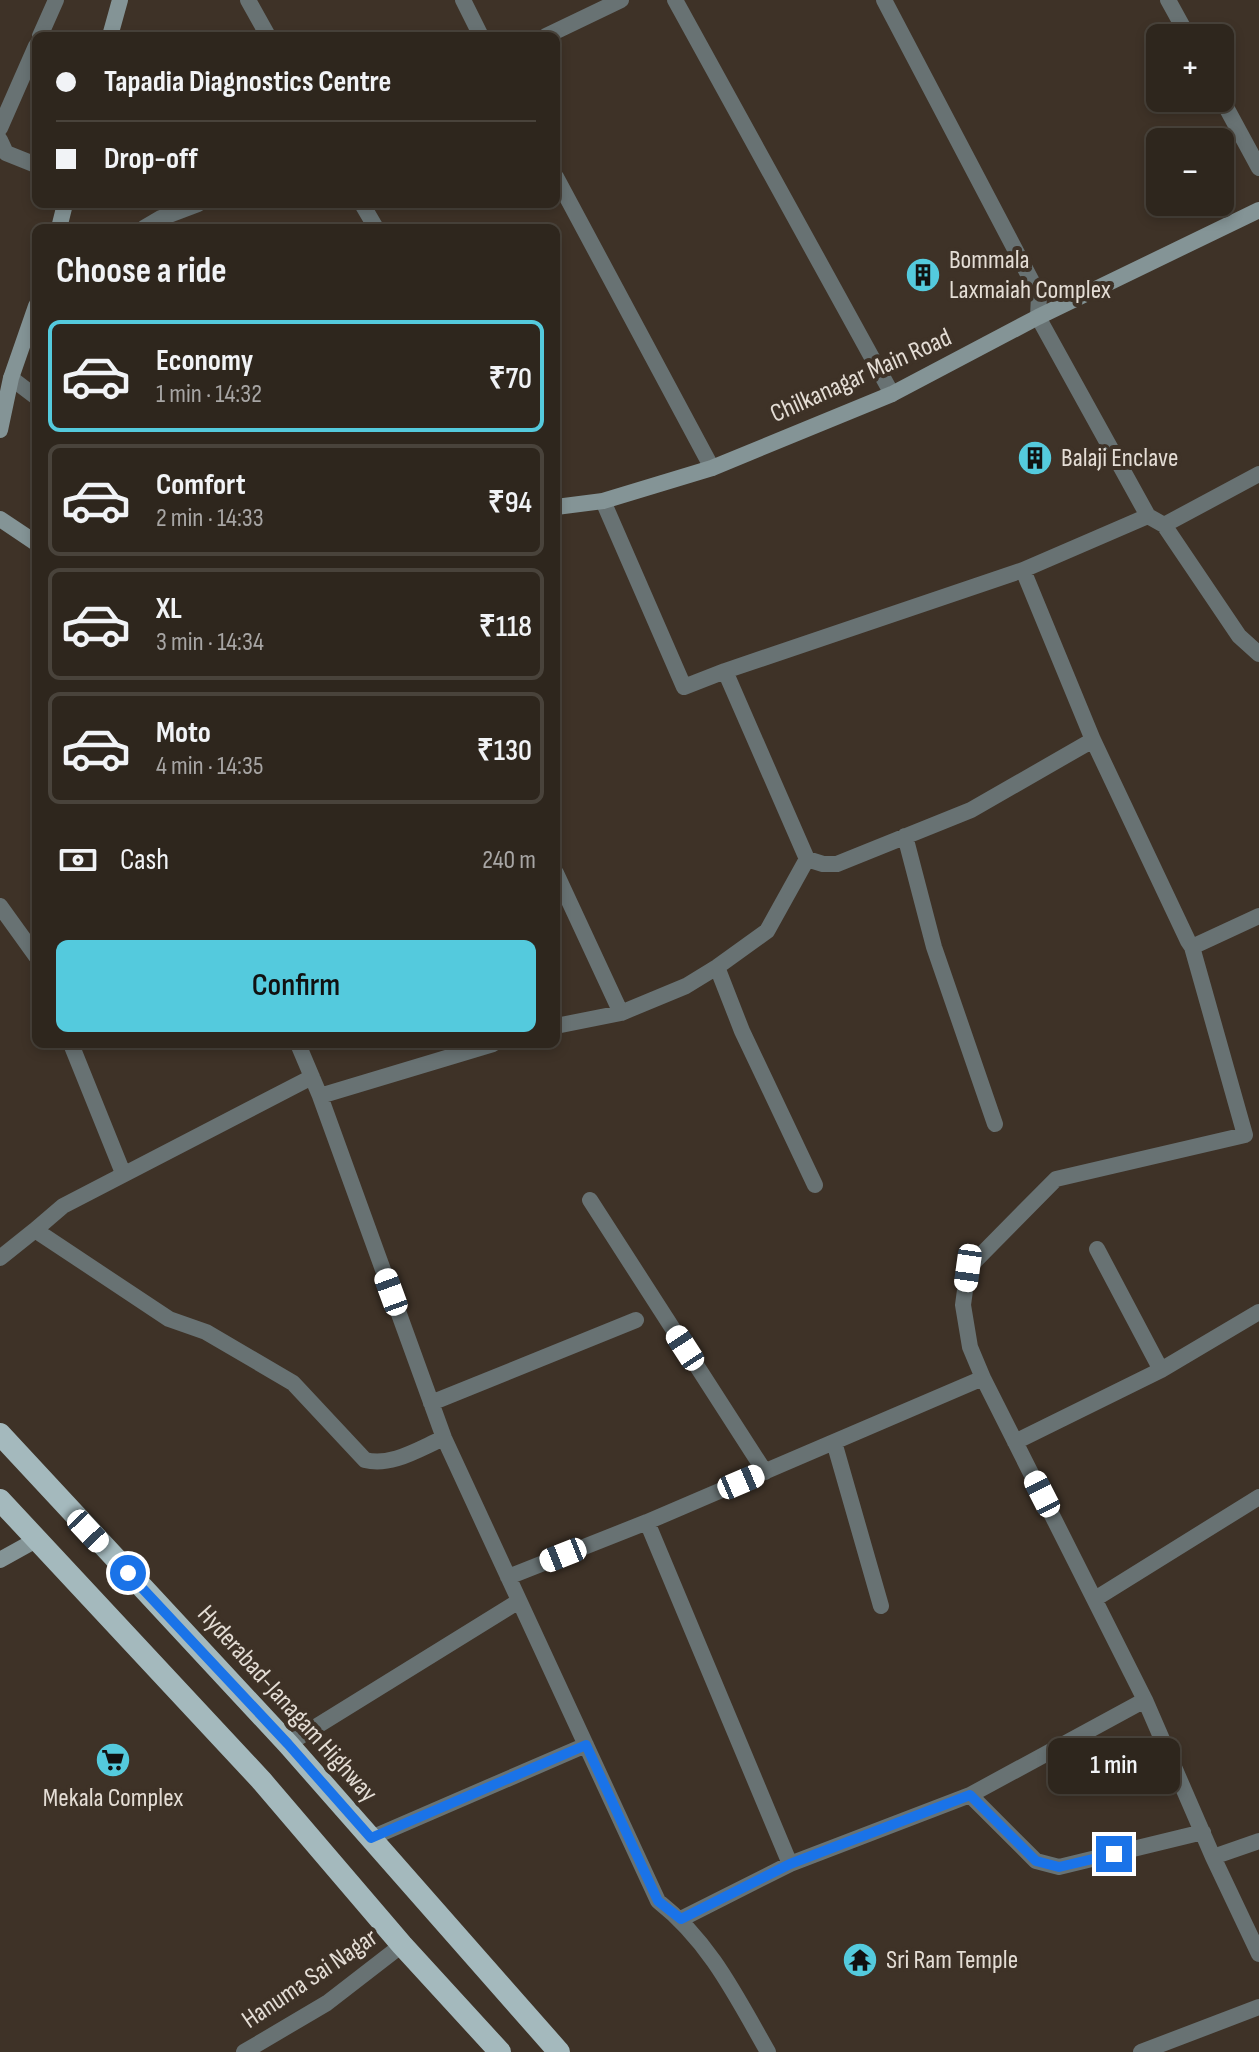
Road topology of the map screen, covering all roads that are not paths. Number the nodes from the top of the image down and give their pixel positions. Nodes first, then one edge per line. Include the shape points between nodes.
1 (56, 0) edge
2 (120, 0) edge
3 (248, 0) edge
4 (463, 0) edge
5 (621, 0) edge
6 (675, 0) edge
7 (884, 0) edge
8 (1168, 0) edge
9 (1181, 24) edge
10 (42, 32) edge
11 (111, 32) edge
12 (266, 32) edge
13 (479, 32) edge
14 (554, 32) edge
15 (32, 55) edge
16 (1229, 112) edge
17 (0, 128) edge
18 (0, 140) edge
19 (32, 163) edge
20 (1259, 168) edge
21 (560, 184) edge
22 (191, 208) edge
23 (1259, 210) edge
24 (164, 223) edge
25 (1038, 317) junction
26 (32, 318) edge
27 (11, 378) junction
28 (32, 394) edge
29 (892, 394) junction
30 (0, 430) edge
31 (712, 468) junction
32 (1259, 474) edge
33 (603, 501) junction
34 (560, 506) edge
35 (1148, 516) junction
36 (0, 519) edge
37 (1164, 525) junction
38 (32, 540) edge
39 (1023, 570) junction
40 (1259, 654) edge
41 (725, 671) junction
42 (1093, 740) junction
43 (905, 836) junction
44 (807, 859) junction
45 (560, 882) edge
46 (0, 906) edge
47 (1259, 916) edge
48 (1192, 947) junction
49 (32, 950) edge
50 (717, 967) junction
51 (621, 1013) junction
52 (560, 1025) edge
53 (73, 1048) edge
54 (300, 1048) edge
55 (480, 1048) edge
56 (312, 1077) junction
57 (320, 1096) junction
58 (995, 1124) dead end
59 (123, 1173) junction
60 (815, 1185) dead end
61 (590, 1200) dead end
62 (35, 1230) junction
63 (1097, 1249) dead end
64 (0, 1258) edge
65 (1259, 1312) edge
66 (636, 1320) dead end
67 (1161, 1370) junction
68 (983, 1378) junction
69 (431, 1403) junction
70 (0, 1434) edge
71 (444, 1438) junction
72 (834, 1442) junction
73 (1015, 1442) junction
74 (765, 1472) junction
75 (1259, 1497) edge
76 (0, 1500) edge
77 (647, 1522) junction
78 (36, 1540) junction
79 (0, 1560) edge
80 (508, 1577) junction
81 (1095, 1599) junction
82 (519, 1601) junction
83 (881, 1606) dead end
84 (1145, 1700) junction
85 (288, 1744) junction
86 (586, 1745) junction
87 (970, 1795) junction
88 (1203, 1832) junction
89 (371, 1838) junction
90 (1259, 1841) edge
91 (1213, 1857) junction
92 (790, 1864) junction
93 (681, 1919) junction
94 (402, 1945) junction
95 (1259, 1954) edge
96 (1259, 2007) edge
97 (244, 2052) edge
98 (500, 2052) edge
99 (559, 2052) edge
100 (768, 2052) edge
101 (1141, 2052) edge

1 - 10 street
2 - 11 main road
3 - 12 street
4 - 13 street
5 - 14 street
6 - 29 street
7 - 25 street via 1039,295
8 - 9 street
15 - 17 street
16 - 20 street
18 - 19 street via 6,153
21 - 31 street
22 - 24 street
23 - 25 main road, Chilkanagar Main Road
25 - 29 main road, Chilkanagar Main Road
25 - 35 street
26 - 27 main road
27 - 28 street
27 - 30 main road
29 - 31 main road, Chilkanagar Main Road
31 - 33 main road, Chilkanagar Main Road
32 - 37 street
33 - 34 main road, Chilkanagar Main Road
33 - 41 street via 684,687
35 - 37 street
35 - 39 street
36 - 38 main road
37 - 40 street via 1239,636
39 - 41 street
39 - 42 street
41 - 44 street
42 - 43 street via 971,810
42 - 48 street
43 - 44 street via 837,864
43 - 58 street via 934,947
44 - 50 street via 767,931
45 - 51 street
46 - 49 street
47 - 48 street
48 - 68 street via 1245,1135 1056,1179 968,1268 963,1305 970,1347
50 - 51 street
50 - 60 street
51 - 52 street
53 - 59 street
54 - 56 street
55 - 57 street
56 - 57 street
56 - 59 street
57 - 69 street
59 - 62 street via 63,1206
61 - 74 street
62 - 64 street
62 - 71 street via 169,1319 206,1332 293,1383 365,1460 393,1460
63 - 67 street
65 - 67 street
66 - 69 street
67 - 73 street
68 - 72 street
68 - 73 street
69 - 71 street
70 - 85 highway, Hyderabad-Janagam Highway
71 - 80 street
72 - 74 street
72 - 83 street
73 - 81 street
74 - 77 street
75 - 81 street
76 - 78 highway
77 - 80 street
77 - 92 street
78 - 79 main road
78 - 94 highway via 261,1780
80 - 82 street
81 - 84 street
82 - 85 street
82 - 86 street
84 - 87 street
84 - 88 street
85 - 89 highway, Hyderabad-Janagam Highway
86 - 89 street
86 - 93 street via 658,1901
87 - 88 street via 1036,1861 1059,1867
87 - 92 street
88 - 91 street
89 - 99 highway, Hyderabad-Janagam Highway
90 - 91 street
91 - 95 street
92 - 93 street
93 - 100 street via 711,1954
94 - 97 street, Hanuma Sai Nagar via 327,2003
94 - 98 highway
96 - 101 street

